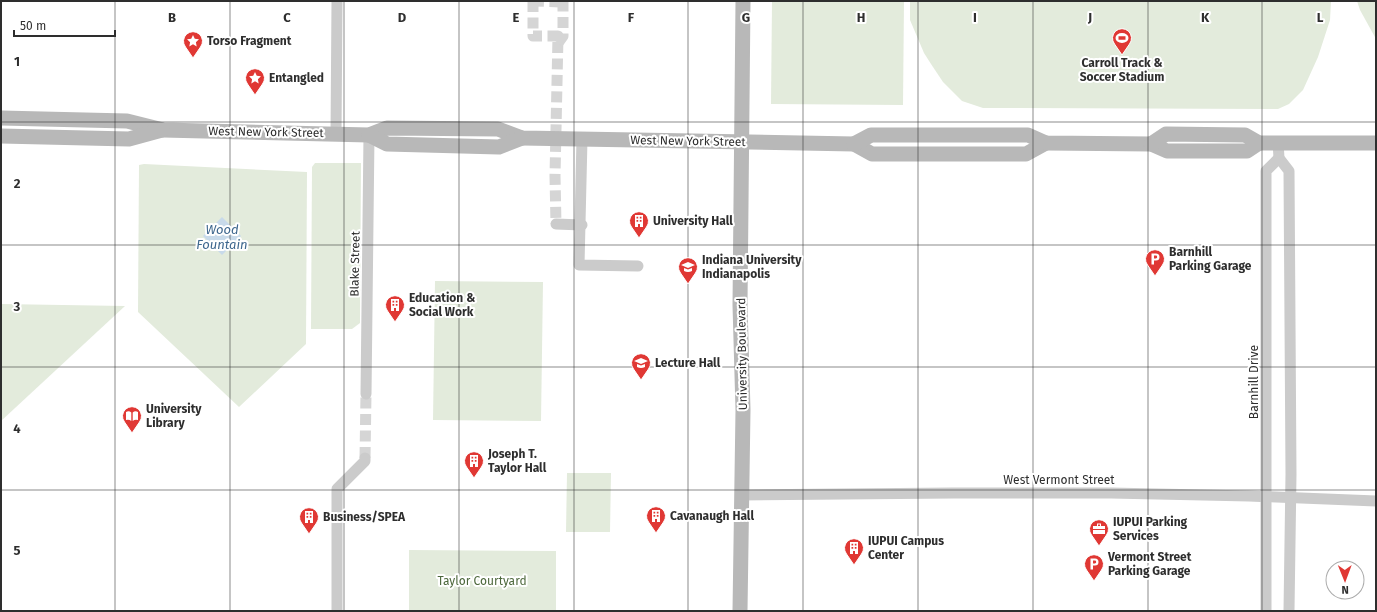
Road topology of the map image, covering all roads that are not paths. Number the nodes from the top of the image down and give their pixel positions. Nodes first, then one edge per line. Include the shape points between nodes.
1 (337, 1) edge
2 (743, 1) edge
3 (1, 118) edge
4 (163, 130) junction
5 (336, 134) junction
6 (369, 135) junction
7 (1, 136) edge
8 (582, 139) junction
9 (742, 142) junction
10 (1278, 142) junction
11 (1376, 143) edge
12 (1279, 158) junction
13 (556, 224) dead end
14 (582, 225) dead end
15 (638, 266) dead end
16 (366, 394) tunnel mouth
17 (365, 458) tunnel mouth
18 (742, 495) junction
19 (1267, 497) junction
20 (1291, 498) junction
21 (1376, 501) edge
22 (337, 611) edge
23 (740, 611) edge
24 (1266, 611) edge
25 (1289, 611) edge

1 - 5 street
2 - 9 main road, University Boulevard
3 - 4 main road, West New York Street via 127,121
4 - 5 main road, West New York Street
4 - 7 main road, West New York Street via 129,139
5 - 6 main road, West New York Street
6 - 8 main road, West New York Street via 387,128 498,130 522,138
6 - 16 street, Blake Street
8 - 9 main road, West New York Street
8 - 15 street via 579,265
9 - 10 main road, West New York Street via 854,144 871,135 1028,135 1046,143 1151,144 1166,134 1245,135 1259,142
9 - 18 main road, University Boulevard
10 - 11 main road, West New York Street
10 - 12 street
12 - 19 street, Barnhill Drive via 1266,171
12 - 20 street via 1289,171
13 - 14 street, bridge
17 - 22 street via 365,462 337,489
18 - 19 street, West Vermont Street via 1110,493
18 - 23 main road, University Boulevard
19 - 20 street, West Vermont Street
19 - 24 street, Barnhill Drive
20 - 21 street, West Vermont Street
20 - 25 street

